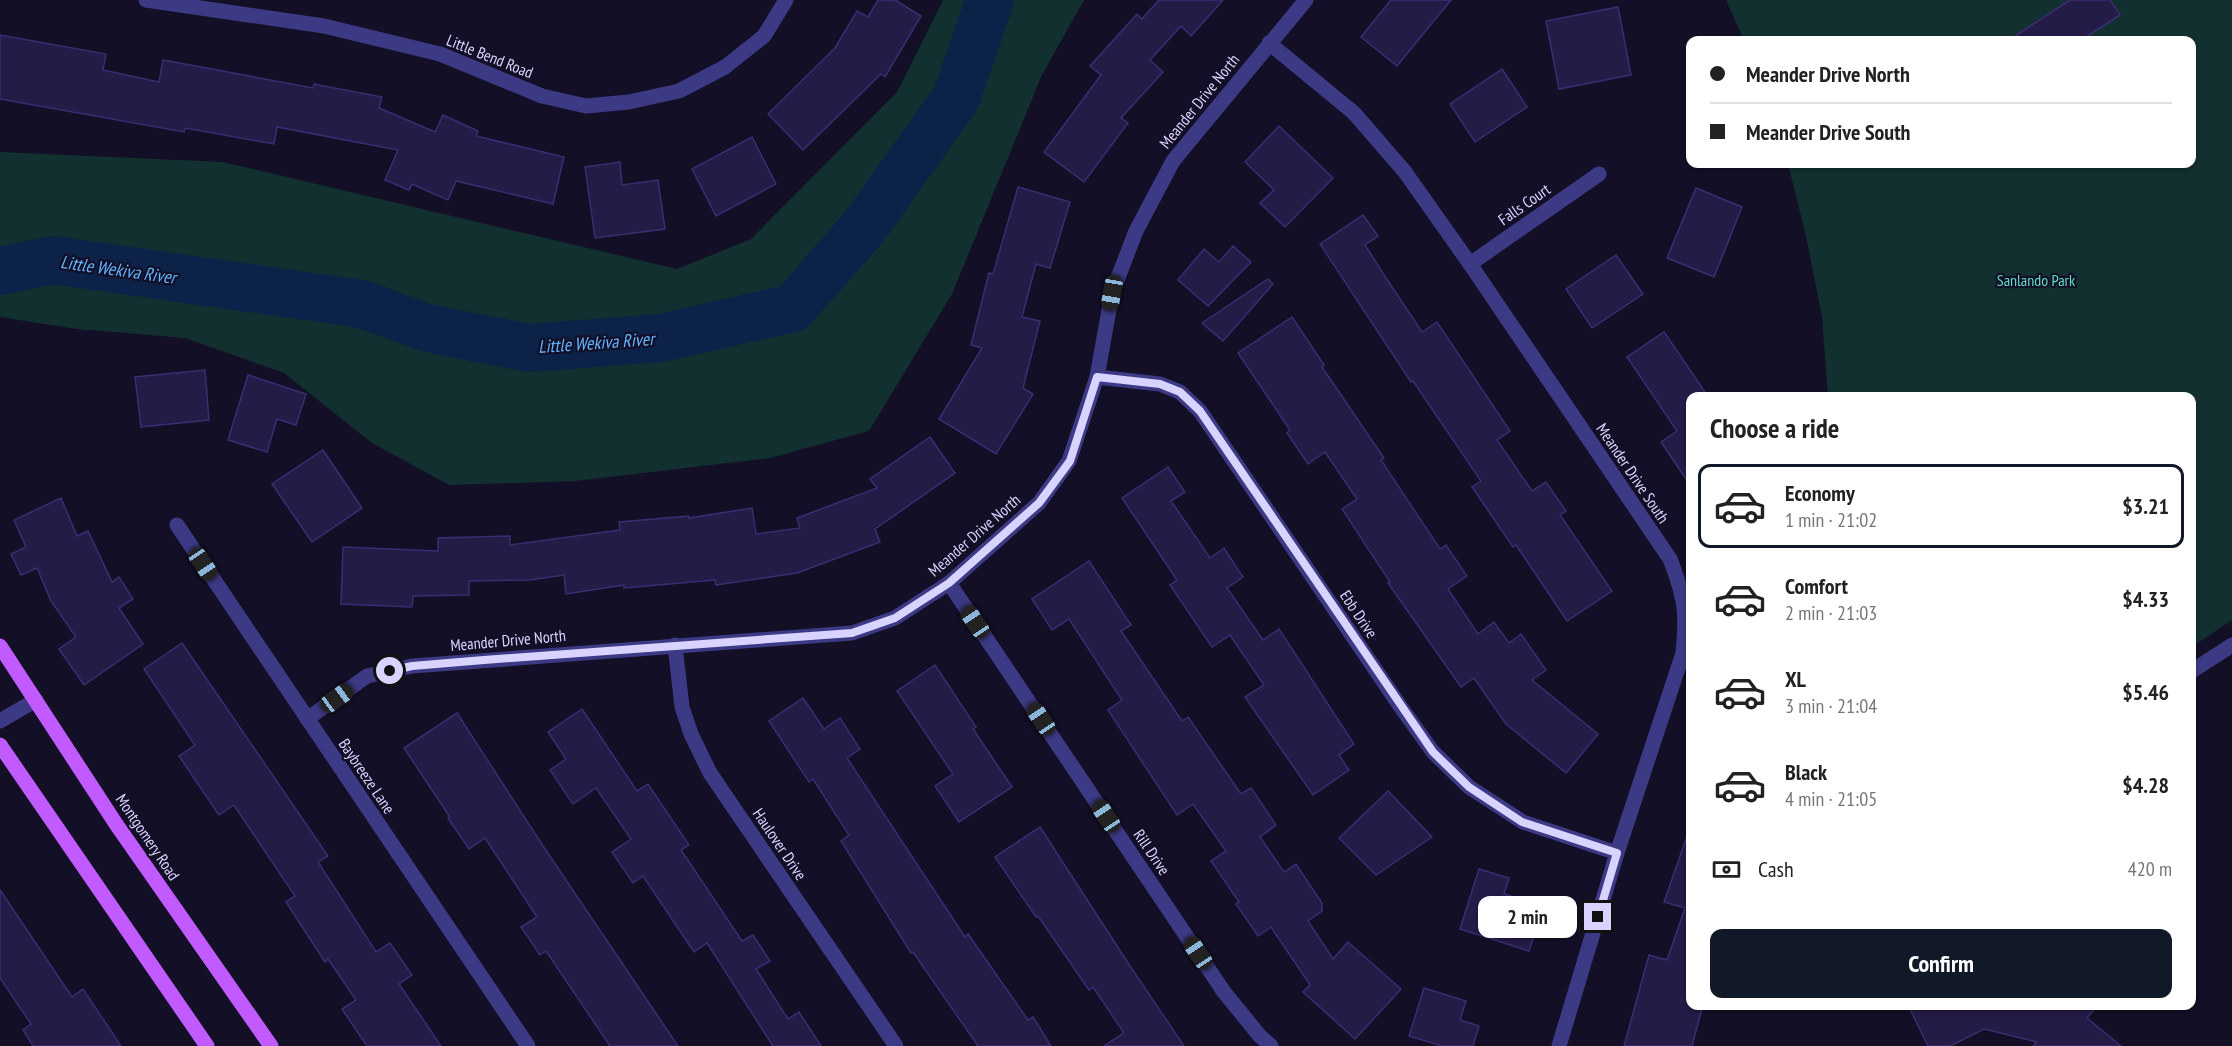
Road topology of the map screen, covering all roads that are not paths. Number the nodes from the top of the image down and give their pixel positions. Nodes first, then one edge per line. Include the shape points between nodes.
1 (146, 0) edge
2 (786, 0) edge
3 (1306, 0) edge
4 (1269, 43) junction
5 (1599, 174) dead end
6 (1470, 264) junction
7 (1097, 377) junction
8 (177, 525) dead end
9 (949, 583) junction
10 (675, 645) junction
11 (2232, 645) edge
12 (0, 646) edge
13 (2196, 668) edge
14 (36, 700) junction
15 (307, 719) junction
16 (0, 721) edge
17 (0, 745) edge
18 (1617, 853) junction
19 (207, 1046) edge
20 (271, 1046) edge
21 (528, 1046) edge
22 (896, 1046) edge
23 (1271, 1046) edge
24 (1559, 1046) edge

1 - 2 street, Little Bend Road via 324,26 440,54 542,96 586,106 680,91 724,67 764,36
3 - 4 street, Meander Drive North
4 - 6 street, Meander Drive South via 1354,113 1405,172
4 - 7 street, Meander Drive North via 1173,161 1136,231 1112,293
5 - 6 street, Falls Court
6 - 18 street, Meander Drive South via 1670,559 1683,592 1683,653
7 - 9 street, Meander Drive North via 1070,461 1039,503
7 - 18 street, Ebb Drive via 1160,384 1180,392 1200,411 1400,706 1433,752 1469,787 1522,822
8 - 15 street, Baybreeze Lane
9 - 10 street, Meander Drive North via 895,618 852,633
9 - 23 street, Rill Drive via 1224,992
10 - 15 street, Meander Drive North via 412,666 367,676
10 - 22 street, Haulover Drive via 682,707 710,773
11 - 13 street
12 - 14 main road, Montgomery Road
14 - 16 street
14 - 20 main road, Montgomery Road via 116,824
15 - 21 street, Baybreeze Lane
17 - 19 main road
18 - 24 street, Meander Drive South

